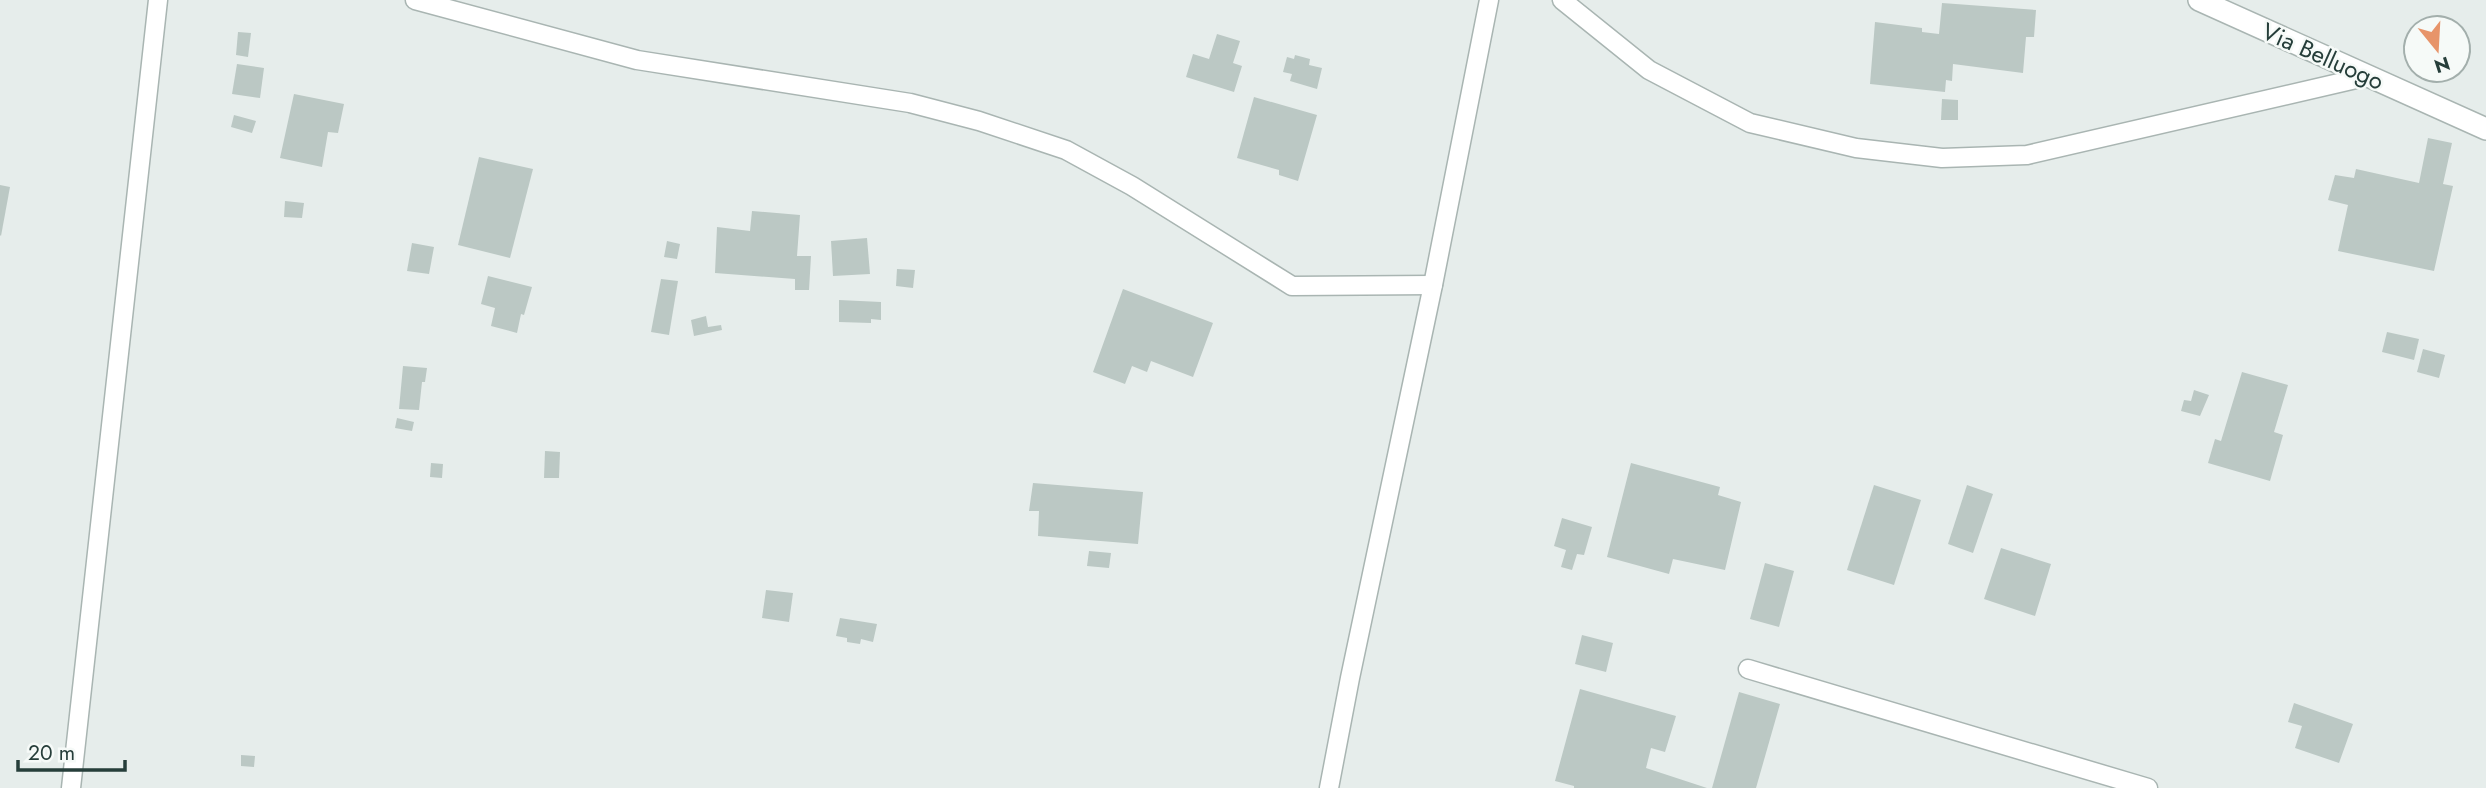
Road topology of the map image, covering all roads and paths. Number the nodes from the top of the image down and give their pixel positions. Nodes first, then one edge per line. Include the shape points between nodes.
1 (158, 0) edge
2 (415, 0) edge
3 (1489, 0) edge
4 (1562, 0) edge
5 (2199, 0) edge
6 (2369, 76) junction
7 (2486, 129) edge
8 (1433, 285) junction
9 (1748, 669) dead end
10 (71, 788) edge
11 (1329, 788) edge
12 (2148, 788) edge

1 - 10 lane
2 - 8 lane via 637,60 910,103 979,121 1066,150 1292,286
3 - 8 lane
4 - 6 lane via 1649,70 1750,123 1856,148 1942,158 2027,155
5 - 6 street, Via Belluogo
6 - 7 street, Via Belluogo
8 - 11 lane
9 - 12 lane

